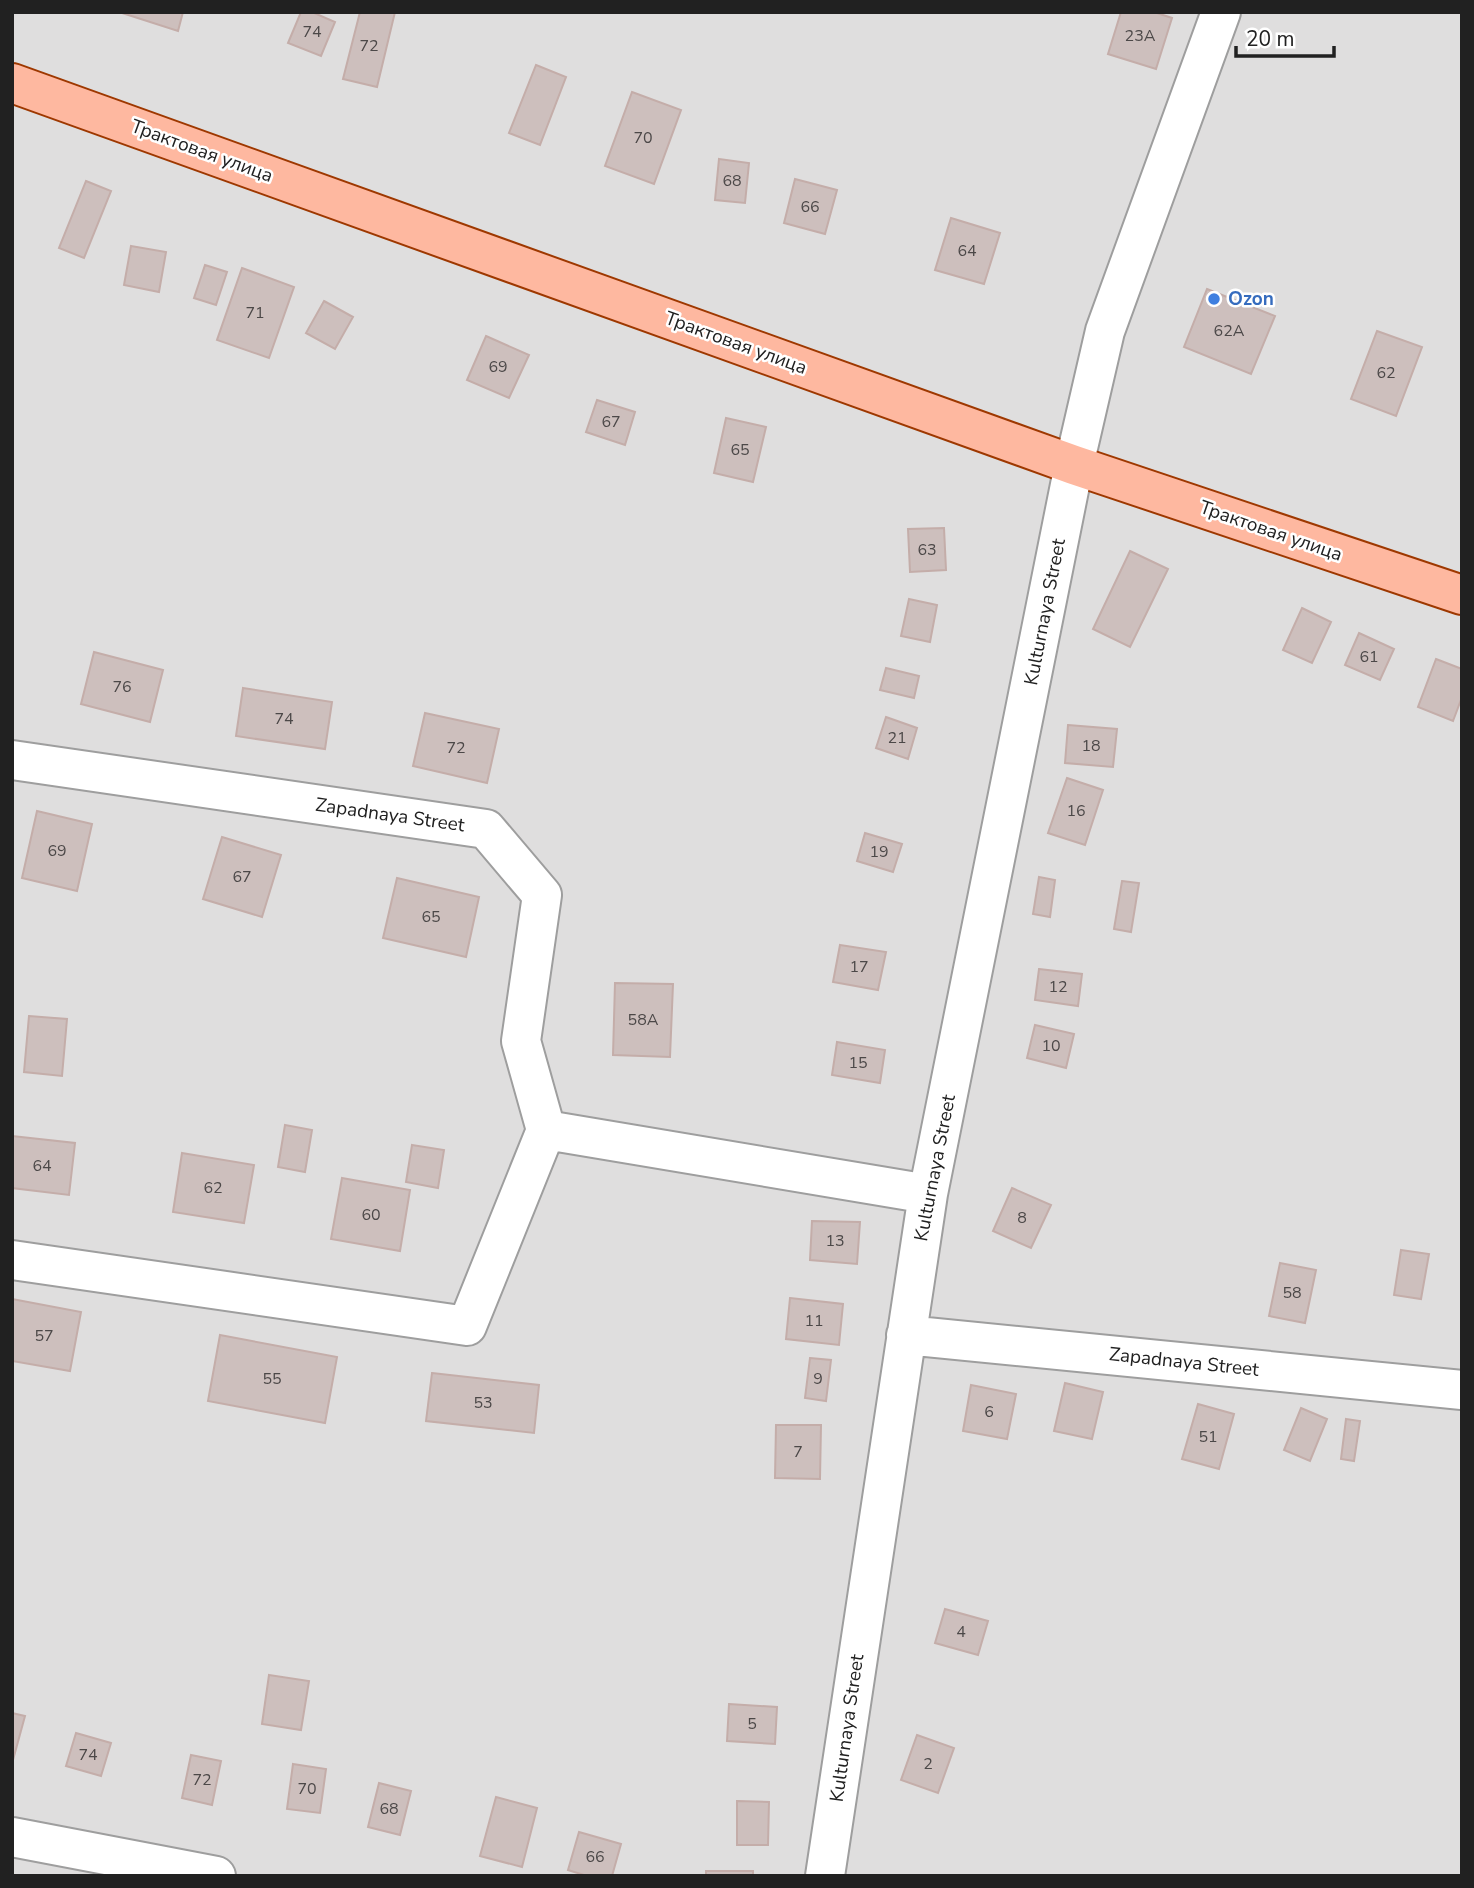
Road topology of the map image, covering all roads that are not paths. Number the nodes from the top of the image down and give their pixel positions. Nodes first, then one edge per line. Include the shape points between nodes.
1 (1221, 12) edge
2 (12, 83) edge
3 (1074, 465) junction
4 (1462, 595) edge
5 (12, 760) edge
6 (546, 1130) junction
7 (928, 1194) junction
8 (12, 1260) edge
9 (906, 1335) junction
10 (1462, 1390) edge
11 (12, 1837) edge
12 (216, 1876) edge
13 (825, 1876) edge

1 - 3 street, Kulturnaya Street via 1105,331
2 - 3 main road, Трактовая улица
3 - 4 main road, Трактовая улица
3 - 7 street, Kulturnaya Street
5 - 6 street, Zapadnaya Street via 485,829 542,895 521,1041
6 - 7 street
6 - 8 street via 467,1326
7 - 9 street, Kulturnaya Street
9 - 10 street, Zapadnaya Street
9 - 13 street, Kulturnaya Street
11 - 12 street

